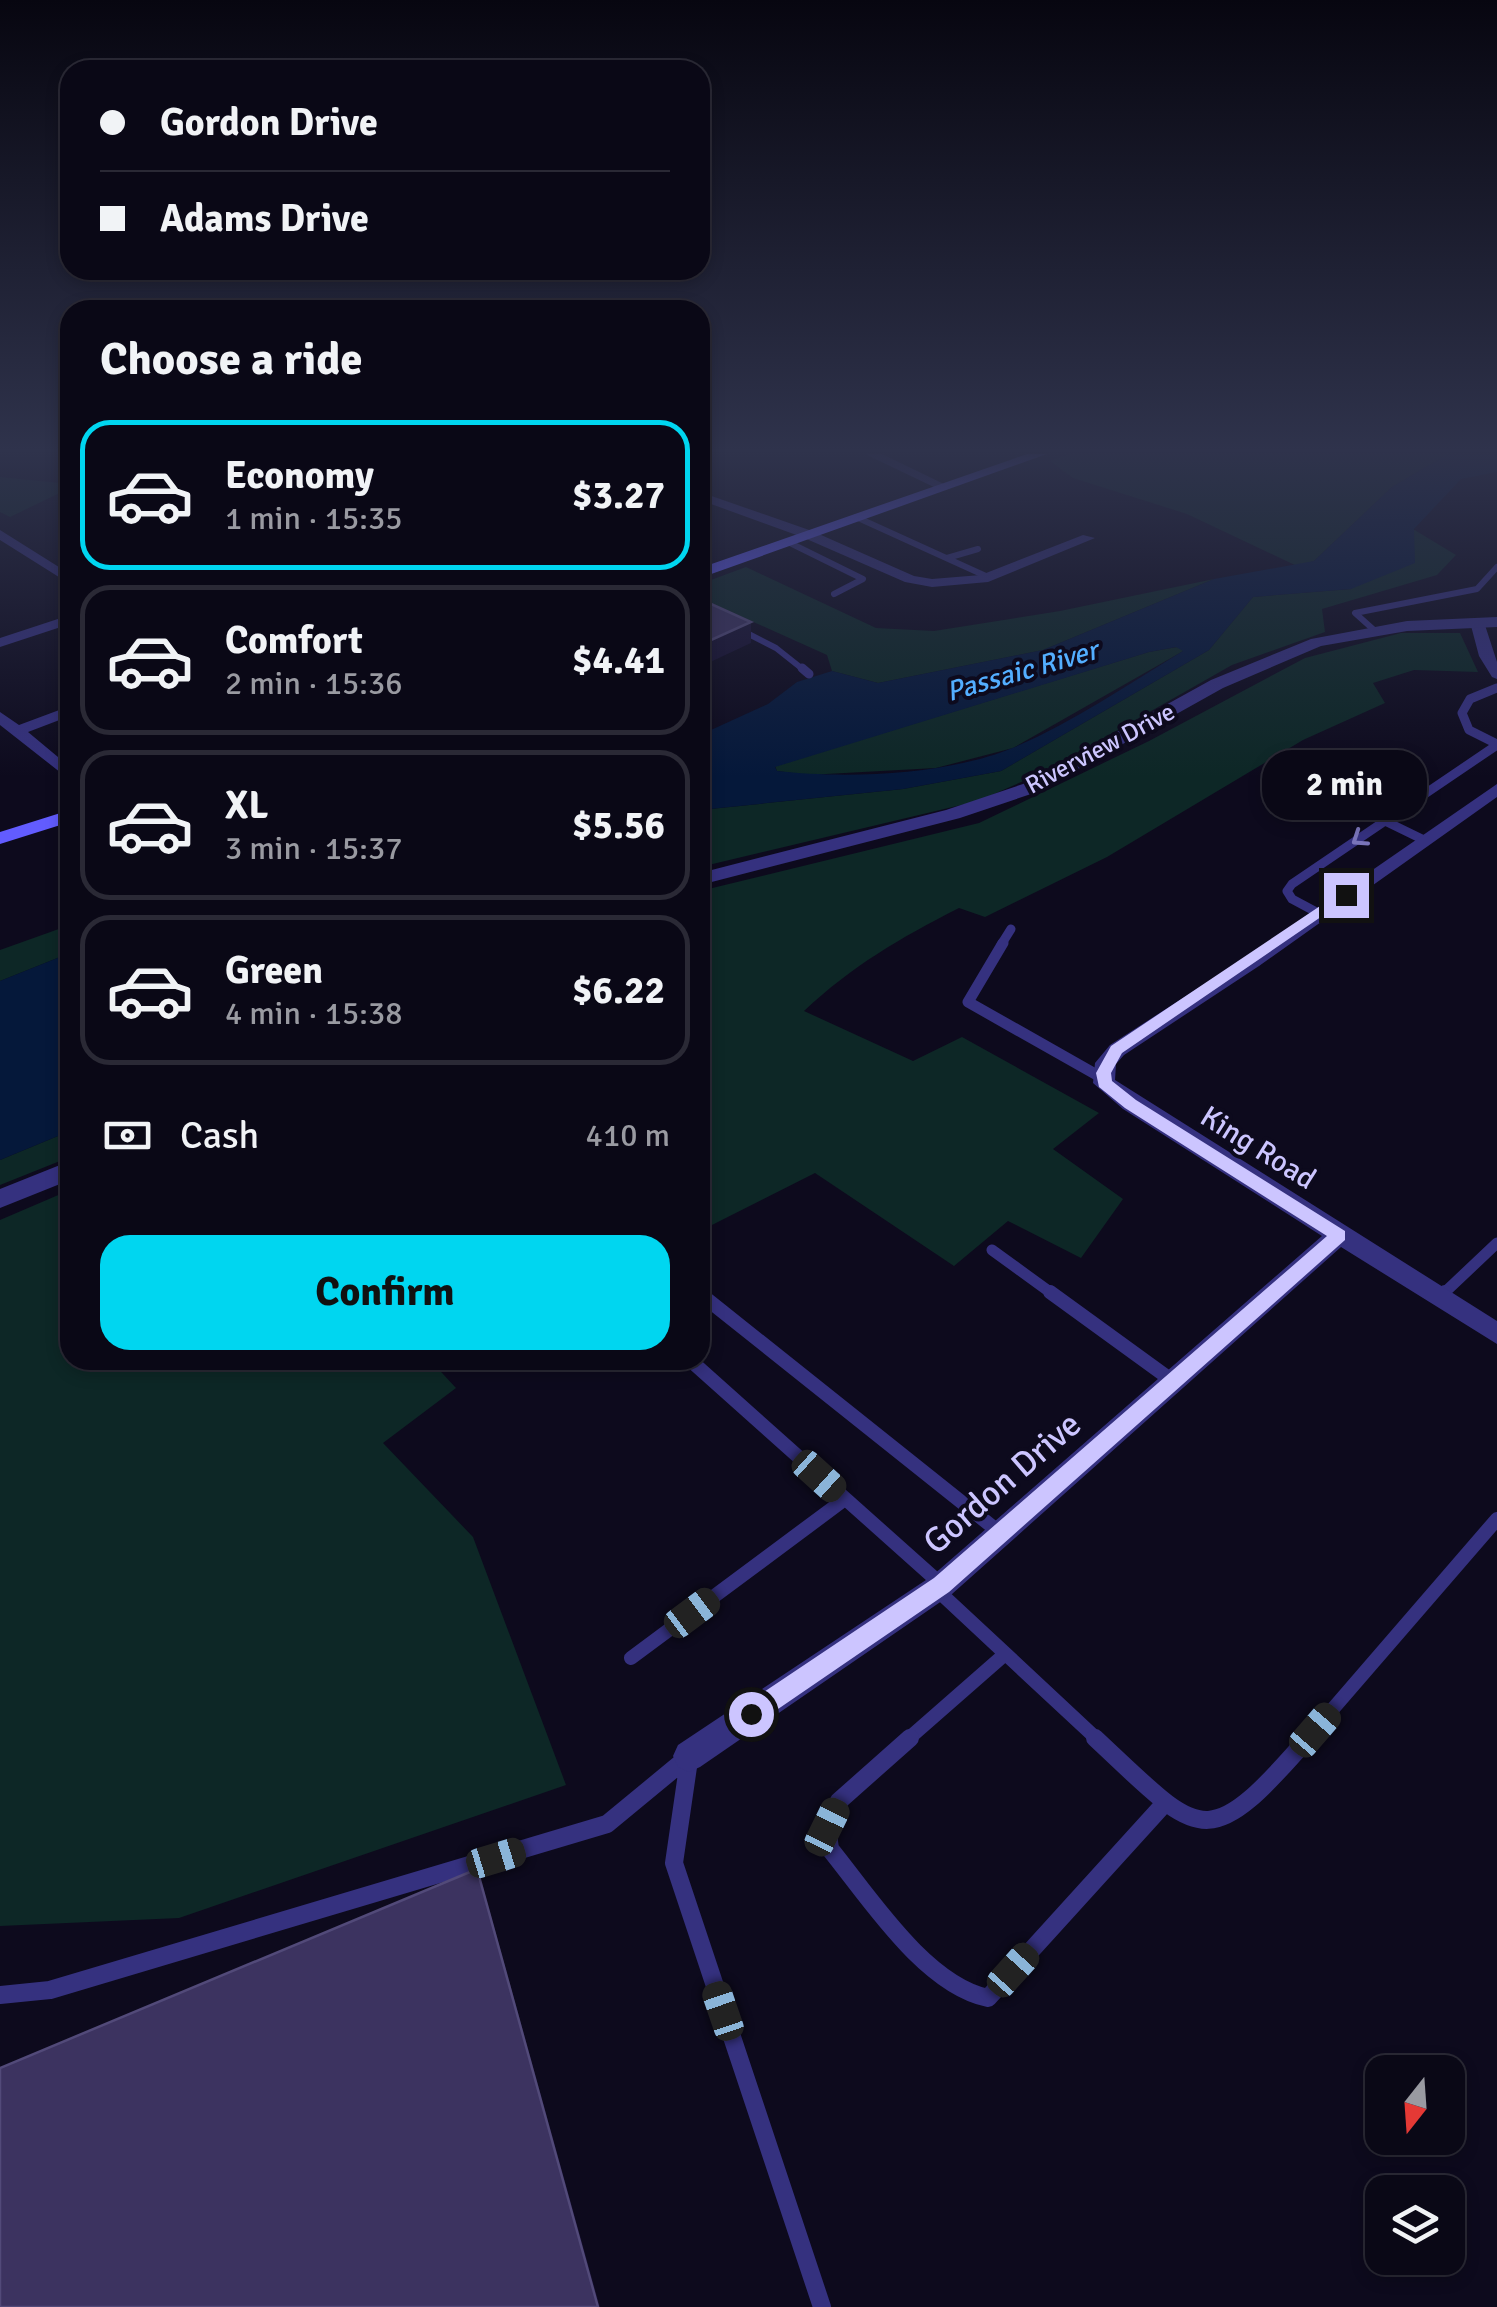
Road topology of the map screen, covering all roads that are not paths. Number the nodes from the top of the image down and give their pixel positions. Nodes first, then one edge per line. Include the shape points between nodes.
1 (828, 562) edge
2 (870, 562) edge
3 (955, 562) edge
4 (1027, 562) edge
5 (1497, 567) edge
6 (988, 577) junction
7 (834, 594) dead end
8 (60, 622) edge
9 (1476, 622) junction
10 (1497, 622) edge
11 (729, 624) edge
12 (1374, 630) junction
13 (0, 643) edge
14 (809, 674) dead end
15 (1497, 674) edge
16 (1497, 688) edge
17 (60, 715) edge
18 (0, 717) edge
19 (17, 731) junction
20 (1497, 744) edge
21 (60, 766) edge
22 (1497, 789) edge
23 (60, 819) edge
24 (1385, 821) junction
25 (0, 838) edge
26 (1424, 840) junction
27 (710, 876) edge
28 (1320, 914) junction
29 (1011, 929) dead end
30 (1104, 1079) junction
31 (60, 1174) edge
32 (0, 1199) edge
33 (1339, 1235) junction
34 (1497, 1244) edge
35 (992, 1250) dead end
36 (1440, 1298) junction
37 (710, 1305) edge
38 (1497, 1334) edge
39 (701, 1370) edge
40 (1174, 1382) junction
41 (845, 1499) junction
42 (1497, 1518) edge
43 (1002, 1534) junction
44 (939, 1587) junction
45 (1004, 1655) junction
46 (631, 1658) dead end
47 (689, 1756) junction
48 (1165, 1803) junction
49 (0, 1995) edge
50 (822, 2307) edge

1 - 7 lane via 863,579
2 - 6 street via 910,579 953,583
3 - 6 lane
4 - 6 street
5 - 12 lane via 1477,589 1356,613
8 - 13 street
9 - 10 street, Riverview Drive
9 - 12 street, Riverview Drive
9 - 15 street
11 - 14 lane
12 - 27 street, Riverview Drive via 1267,660 1030,788
16 - 20 lane via 1470,699 1462,713 1469,730
17 - 19 street
18 - 19 street
19 - 21 street
20 - 24 lane
22 - 26 street
23 - 25 main road
24 - 26 lane
24 -> 28 lane via 1292,884 1292,898
26 - 28 street
28 - 30 street via 1117,1050
29 - 30 lane via 968,1002
30 - 33 street, King Road via 1131,1104
31 - 32 street
33 - 36 street, King Road
33 - 40 street, Gordon Drive
34 - 36 lane
35 - 40 lane
36 - 38 street, King Road
37 - 43 lane
39 - 41 lane
40 - 43 street, Gordon Drive
41 - 44 lane
41 - 46 lane
42 - 48 lane via 1237,1813 1198,1821
43 - 44 street, Gordon Drive
44 - 45 lane
44 - 47 street, Gordon Drive
45 - 48 lane
45 - 48 lane via 840,1801 827,1827 830,1849 942,1978 974,2000 988,1998
47 - 49 lane via 607,1824 50,1990
47 - 50 lane via 674,1862

